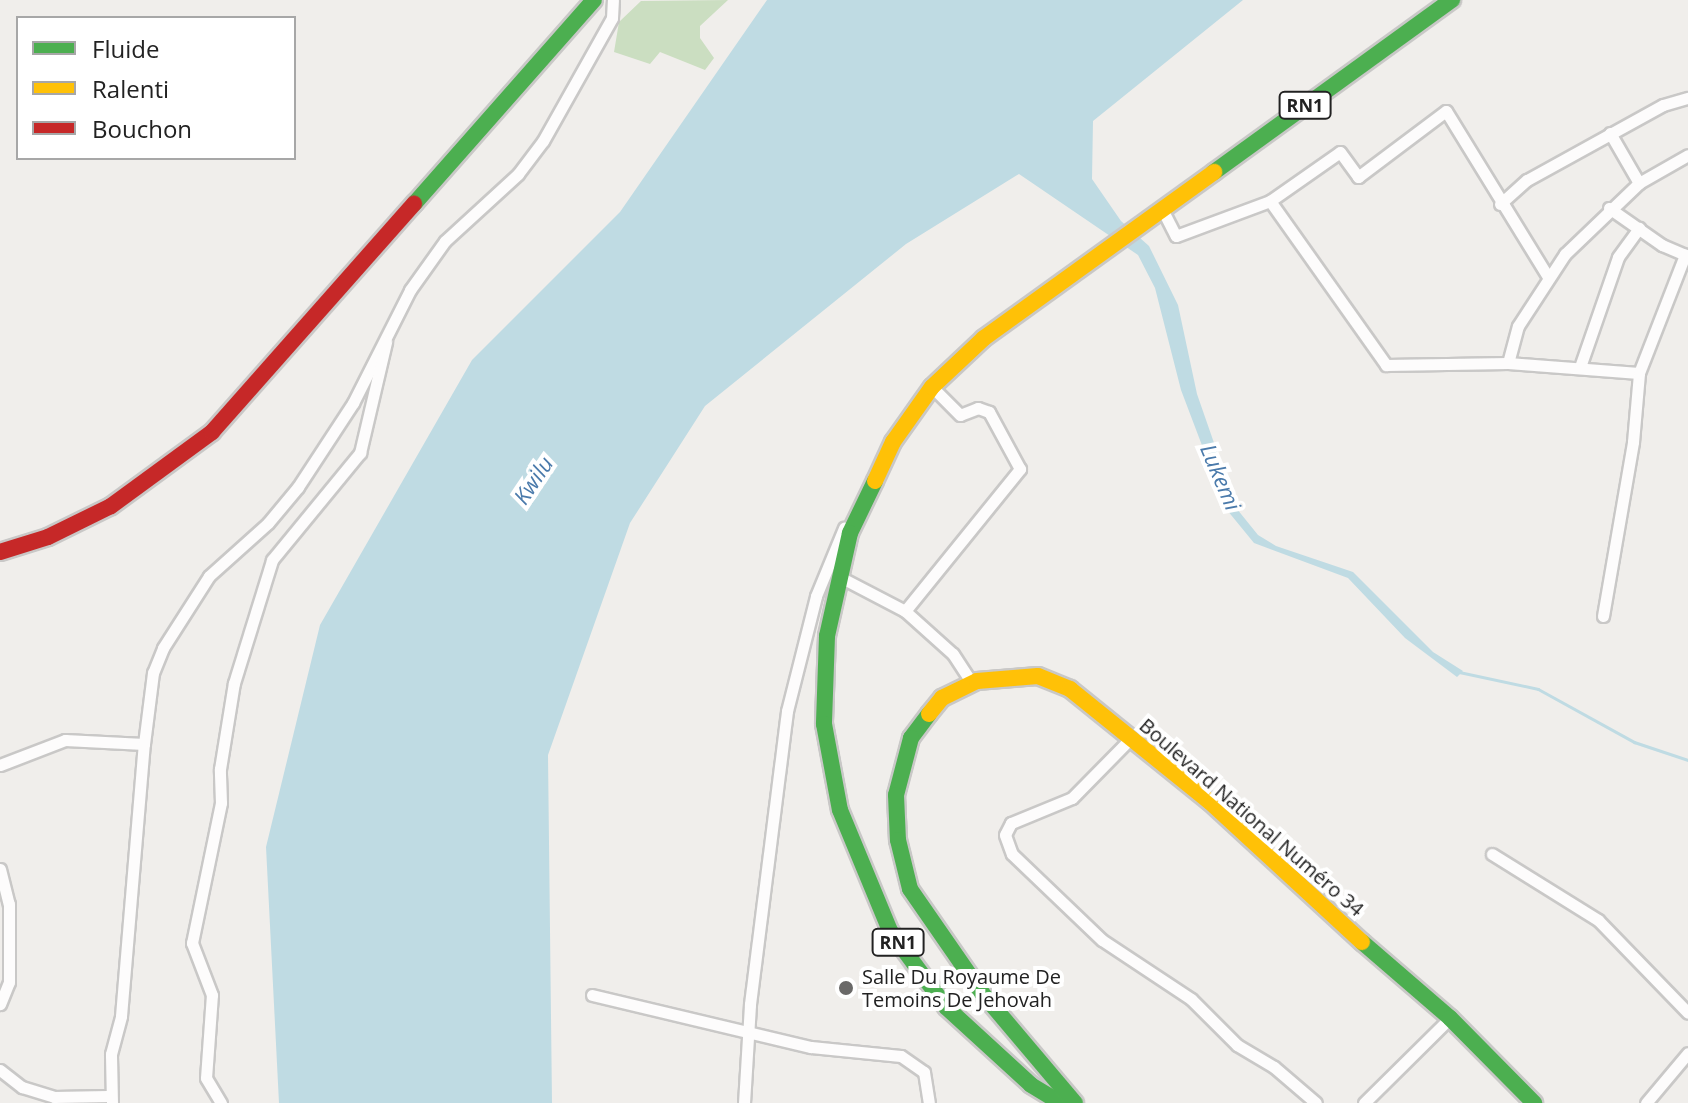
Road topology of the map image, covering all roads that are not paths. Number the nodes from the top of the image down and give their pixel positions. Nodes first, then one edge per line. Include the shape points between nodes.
1 (594, 0) edge
2 (613, 0) edge
3 (1452, 0) edge
4 (1688, 98) edge
5 (1610, 133) junction
6 (1688, 155) edge
7 (1639, 183) junction
8 (1270, 201) junction
9 (1500, 204) junction
10 (1609, 208) junction
11 (1160, 210) junction
12 (1639, 228) junction
13 (1687, 255) edge
14 (1548, 277) junction
15 (386, 337) junction
16 (1508, 363) junction
17 (1580, 367) junction
18 (1639, 373) junction
19 (932, 387) junction
20 (876, 471) junction
21 (0, 552) edge
22 (838, 576) junction
23 (905, 611) junction
24 (1603, 616) dead end
25 (972, 683) junction
26 (1131, 738) junction
27 (144, 744) junction
28 (0, 765) edge
29 (1492, 854) dead end
30 (0, 869) edge
31 (592, 995) dead end
32 (0, 1004) edge
33 (1688, 1013) edge
34 (1450, 1018) junction
35 (752, 1034) junction
36 (1688, 1053) edge
37 (0, 1070) edge
38 (110, 1099) edge
39 (221, 1103) edge
40 (744, 1103) edge
41 (929, 1103) edge
42 (1061, 1103) edge
43 (1075, 1103) edge
44 (1316, 1103) edge
45 (1364, 1103) edge
46 (1534, 1103) edge
47 (1646, 1103) edge

1 - 21 main road via 212,432 111,506 48,537
2 - 15 street via 612,18 543,141 518,174 445,241
3 - 11 main road, RN1
4 - 5 street
5 - 7 street
5 - 9 street via 1527,180
6 - 7 street
7 - 10 street
8 - 9 street via 1340,152 1358,177 1446,111
8 - 11 street via 1176,236
8 - 16 street via 1386,365
9 - 14 street
10 - 12 street
10 - 14 street
11 - 19 main road, RN1 via 984,338
12 - 13 street
12 - 17 street via 1618,257
13 - 18 street
14 - 16 street via 1518,326
15 - 27 street via 353,403 298,487 268,523 209,576 163,648 153,673
15 - 39 street via 360,453 272,560 234,683 220,769 221,803 192,943 212,995 206,1078
16 - 17 street
17 - 18 street
18 - 24 street via 1633,442
19 - 20 main road, RN1
19 - 23 street via 960,415 978,408 989,412 1020,469
20 - 22 main road, RN1
20 - 35 street via 832,553 797,659 750,1004
22 - 23 street
22 - 42 main road, RN1 via 827,636 824,724 840,810 866,883 890,931 946,1007 1031,1085
23 - 25 street via 953,654
25 - 26 main road, Boulevard National Numéro 34 via 1007,675 1038,676 1070,689
25 - 43 main road, Boulevard National Numéro 34 via 942,698 911,738 896,795 898,840 910,889 982,993
26 - 34 main road, Boulevard National Numéro 34
26 - 44 street via 1072,798 1011,823 1005,835 1012,854 1102,940 1191,999 1237,1045 1274,1067
27 - 28 street via 65,740
27 - 38 street
29 - 33 street via 1598,920
30 - 32 street via 9,904 9,982
31 - 35 street
34 - 45 street
34 - 46 main road, Boulevard National Numéro 34
35 - 40 street
35 - 41 street via 811,1047 901,1056 924,1072
36 - 47 street
37 - 38 street via 22,1087 54,1097

